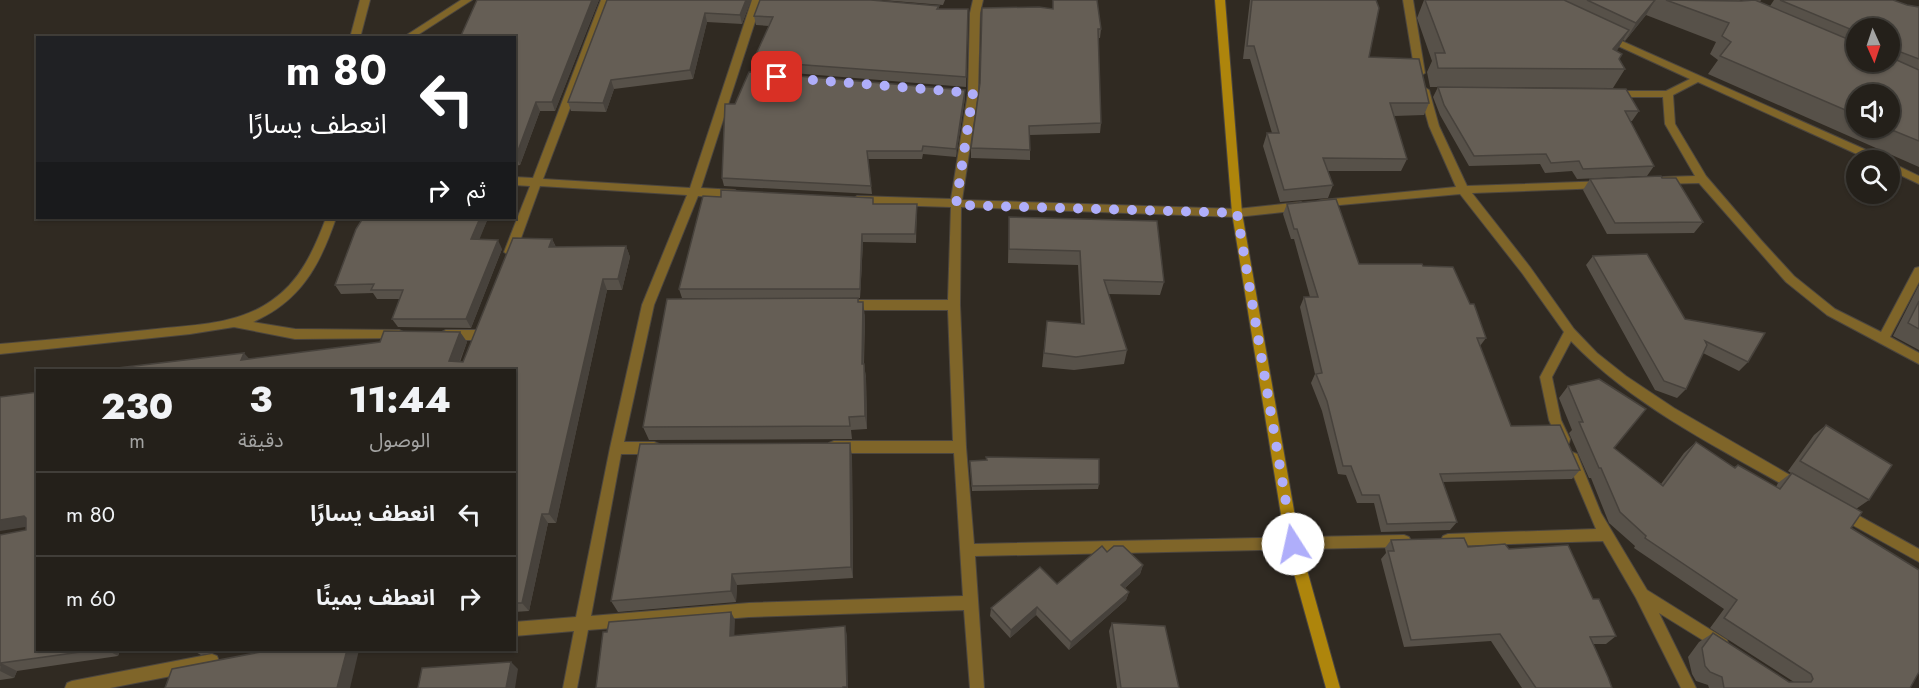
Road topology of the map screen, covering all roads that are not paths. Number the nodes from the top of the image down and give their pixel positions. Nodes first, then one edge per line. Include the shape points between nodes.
1 (365, 0) edge
2 (467, 0) edge
3 (606, 0) edge
4 (757, 0) edge
5 (978, 0) edge
6 (1220, 0) edge
7 (1412, 6) edge
8 (1591, 30) edge
9 (356, 36) edge
10 (409, 36) edge
11 (1695, 80) junction
12 (1599, 94) edge
13 (1668, 94) junction
14 (1855, 150) edge
15 (1900, 171) edge
16 (1702, 179) junction
17 (1919, 180) edge
18 (516, 181) edge
19 (538, 182) junction
20 (1654, 182) edge
21 (1618, 183) edge
22 (1463, 190) junction
23 (694, 192) junction
24 (741, 195) edge
25 (849, 200) edge
26 (956, 205) junction
27 (1237, 213) junction
28 (331, 219) edge
29 (508, 258) edge
30 (1919, 271) edge
31 (836, 305) edge
32 (954, 305) junction
33 (235, 323) junction
34 (1570, 332) junction
35 (411, 334) edge
36 (434, 334) edge
37 (478, 334) edge
38 (1883, 339) junction
39 (0, 349) edge
40 (1919, 359) edge
41 (818, 447) edge
42 (960, 447) junction
43 (616, 448) junction
44 (664, 448) edge
45 (1812, 495) edge
46 (1832, 506) edge
47 (1608, 536) junction
48 (1293, 544) junction
49 (967, 550) junction
50 (1919, 556) edge
51 (1641, 593) junction
52 (971, 603) junction
53 (581, 623) junction
54 (516, 628) edge
55 (1739, 656) edge
56 (231, 658) edge
57 (72, 688) edge
58 (570, 688) edge
59 (977, 688) edge
60 (1333, 688) edge
61 (1689, 688) edge

1 - 9 street
2 - 10 street
3 - 19 street
4 - 23 street via 739,74
5 - 26 street via 970,13
6 - 27 main road
7 - 22 street via 1434,126
8 - 11 street
11 - 13 street
11 - 14 street
12 - 13 street
13 - 16 street via 1670,124
15 - 17 street
16 - 20 street
16 - 38 street via 1790,279 1831,312
18 - 19 street
19 - 23 street
19 - 29 street
21 - 22 street
22 - 27 street
22 - 34 street
23 - 24 street
23 - 43 street via 654,305
25 - 26 street
26 - 27 street
26 - 32 street
27 - 48 main road
28 - 33 street via 317,256 290,292 258,315
30 - 38 street
31 - 32 street
32 - 42 street
33 - 35 street via 295,334
33 - 39 street
34 - 45 street via 1593,356 1660,406
34 - 47 street via 1546,377 1556,420
36 - 37 street
38 - 40 street
41 - 42 street
42 - 49 street
43 - 44 street
43 - 53 street
46 - 50 street
47 - 48 street
47 - 51 street
48 - 49 street
48 - 60 main road
49 - 52 street
51 - 55 street
51 - 61 street
52 - 53 street via 749,610
52 - 59 street
53 - 54 street
53 - 58 street
56 - 57 street

